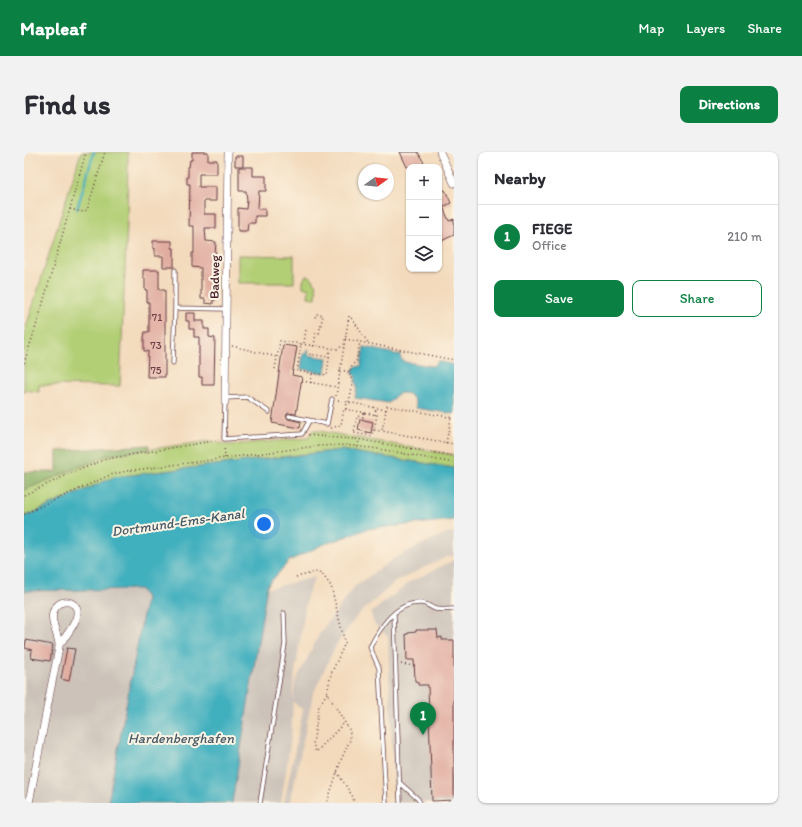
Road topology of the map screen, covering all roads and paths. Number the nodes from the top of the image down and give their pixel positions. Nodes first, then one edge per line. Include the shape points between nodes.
1 (86, 152) edge
2 (105, 152) edge
3 (228, 152) edge
4 (440, 152) edge
5 (454, 183) edge
6 (70, 209) junction
7 (175, 270) dead end
8 (175, 308) junction
9 (226, 309) junction
10 (315, 318) dead end
11 (306, 329) dead end
12 (345, 339) junction
13 (360, 342) junction
14 (302, 344) junction
15 (369, 344) junction
16 (230, 345) dead end
17 (314, 346) junction
18 (331, 348) junction
19 (344, 348) junction
20 (308, 354) dead end
21 (277, 357) junction
22 (330, 357) junction
23 (454, 360) edge
24 (24, 363) edge
25 (173, 363) dead end
26 (275, 369) dead end
27 (340, 370) junction
28 (350, 372) junction
29 (312, 373) junction
30 (302, 381) dead end
31 (311, 383) junction
32 (337, 387) junction
33 (334, 399) joint
34 (225, 400) junction
35 (341, 401) dead end
36 (348, 402) junction
37 (376, 408) junction
38 (346, 409) junction
39 (386, 410) junction
40 (269, 412) dead end
41 (364, 413) junction
42 (374, 415) junction
43 (289, 416) dead end
44 (453, 418) edge
45 (309, 421) junction
46 (327, 424) junction
47 (374, 430) junction
48 (382, 431) junction
49 (302, 434) junction
50 (224, 439) junction
51 (359, 440) junction
52 (446, 443) junction
53 (454, 444) edge
54 (224, 446) dead end
55 (358, 446) junction
56 (454, 456) edge
57 (225, 457) junction
58 (454, 462) edge
59 (24, 495) edge
60 (24, 514) edge
61 (296, 577) dead end
62 (454, 609) edge
63 (284, 613) dead end
64 (394, 614) junction
65 (59, 645) junction
66 (400, 664) dead end
67 (414, 666) dead end
68 (327, 693) junction
69 (345, 722) junction
70 (337, 772) junction
71 (400, 783) junction
72 (29, 803) edge
73 (260, 803) edge
74 (327, 803) edge
75 (354, 803) edge
76 (386, 803) edge
77 (400, 803) edge
78 (420, 803) edge

1 - 6 path
2 - 6 path via 87,210 81,212
3 - 9 street, Badweg
4 - 5 street
6 - 24 path via 40,317
7 - 8 lane
8 - 9 lane
8 - 25 lane
9 - 34 street, Badweg
10 - 17 path via 316,314 323,316
11 - 14 path
12 - 13 path
12 - 15 path via 348,316
12 - 19 path
13 - 15 path
13 - 28 path via 356,362
14 - 17 path
14 - 21 path via 280,341
14 - 29 path via 297,371
15 - 23 path
16 - 21 path
17 - 18 path
18 - 19 path
18 - 22 path
19 - 27 path
20 - 22 path
21 - 26 path
22 - 29 path via 327,375
27 - 28 path
27 - 32 path
28 - 36 path via 352,383
29 - 31 path
30 - 31 path
31 - 32 path
32 - 33 path
33 - 46 lane
34 - 40 lane via 247,397
34 - 50 lane
35 - 36 path
36 - 37 path
36 - 38 path
37 - 39 path
37 - 42 path
38 - 41 path
38 - 46 path via 341,425 334,428 327,427
39 - 44 path via 387,406
39 - 48 path
41 - 42 path
41 - 47 path via 363,417 357,416 354,433 372,436
42 - 47 path via 377,415
43 - 45 lane
44 - 52 path
45 - 46 lane
45 - 49 lane
47 - 48 path
48 - 52 path
49 - 50 lane
49 - 51 path
50 - 59 path via 106,459 66,474
51 - 55 path
51 - 56 path
52 - 53 path
54 - 57 path
55 - 57 path via 317,446
55 - 58 path
57 - 60 path via 110,475
61 - 68 path via 317,572 322,574 331,586 345,643 331,674
62 - 64 lane via 436,609 422,603 404,605
63 - 73 lane via 285,644
64 - 71 lane
64 - 76 lane via 380,629 370,648 379,668
65 - 65 street via 76,620 76,608 68,602 58,604 52,615
65 - 72 street
66 - 67 path
68 - 69 path
68 - 69 path via 319,706 313,744 316,752
69 - 70 path via 350,732 350,740
70 - 74 path
70 - 75 path via 353,797
71 - 77 lane
71 - 78 lane

